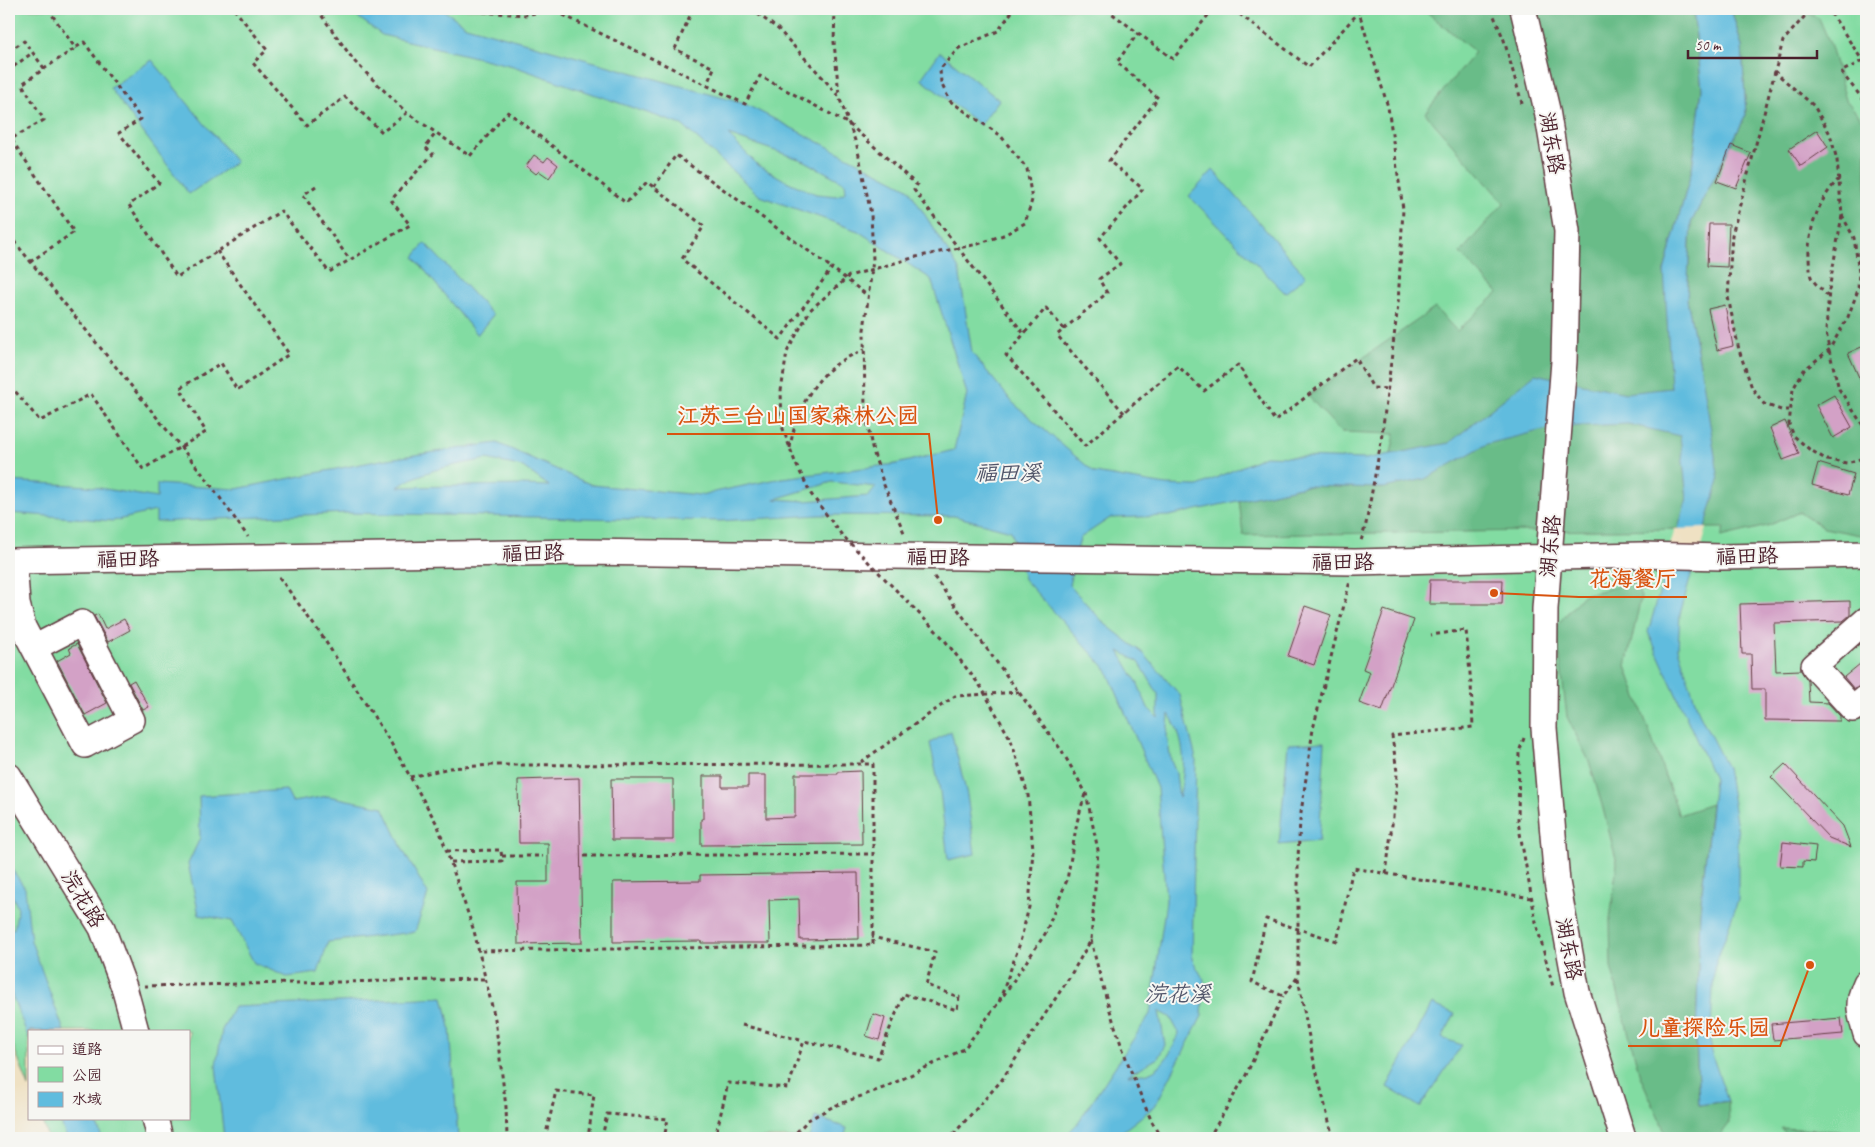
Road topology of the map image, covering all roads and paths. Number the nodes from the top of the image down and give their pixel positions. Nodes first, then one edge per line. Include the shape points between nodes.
1 (48, 9) edge
2 (187, 9) edge
3 (192, 9) edge
4 (234, 9) edge
5 (317, 9) edge
6 (476, 9) edge
7 (554, 9) edge
8 (693, 9) edge
9 (751, 9) edge
10 (835, 9) edge
11 (1014, 9) edge
12 (1106, 9) edge
13 (1212, 9) edge
14 (1233, 9) edge
15 (1523, 9) edge
16 (1811, 9) edge
17 (1824, 9) edge
18 (1358, 10) edge
19 (563, 15) dead end
20 (1138, 33) junction
21 (76, 48) junction
22 (9, 51) edge
23 (32, 53) junction
24 (9, 61) edge
25 (1862, 61) junction
26 (1866, 66) edge
27 (44, 68) junction
28 (1774, 71) junction
29 (707, 84) junction
30 (839, 97) junction
31 (1866, 103) edge
32 (407, 113) junction
33 (849, 124) junction
34 (436, 133) junction
35 (1840, 178) junction
36 (316, 186) dead end
37 (654, 187) junction
38 (1842, 215) junction
39 (9, 236) edge
40 (218, 251) junction
41 (350, 260) junction
42 (30, 262) junction
43 (832, 268) junction
44 (868, 296) junction
45 (1828, 297) junction
46 (1064, 329) junction
47 (1024, 334) junction
48 (864, 350) junction
49 (1829, 350) junction
50 (1388, 389) junction
51 (9, 395) edge
52 (1789, 410) junction
53 (1124, 413) junction
54 (1866, 430) edge
55 (181, 448) junction
56 (790, 448) junction
57 (1866, 457) edge
58 (1866, 554) edge
59 (265, 557) junction
60 (920, 557) junction
61 (1550, 558) junction
62 (12, 561) edge
63 (1355, 562) junction
64 (1861, 634) edge
65 (1431, 635) dead end
66 (34, 648) junction
67 (1020, 692) junction
68 (1866, 698) edge
69 (860, 762) junction
70 (9, 776) edge
71 (410, 777) junction
72 (1086, 793) junction
73 (446, 851) junction
74 (873, 854) junction
75 (502, 856) junction
76 (543, 856) dead end
77 (584, 856) dead end
78 (450, 862) junction
79 (1386, 874) junction
80 (1531, 898) dead end
81 (1298, 928) junction
82 (872, 937) junction
83 (1091, 940) junction
84 (479, 950) junction
85 (1298, 978) junction
86 (486, 980) junction
87 (1866, 983) edge
88 (124, 987) junction
89 (1283, 996) junction
90 (999, 1002) junction
91 (742, 1025) dead end
92 (136, 1030) edge
93 (1866, 1034) edge
94 (804, 1041) junction
95 (156, 1120) edge
96 (160, 1138) edge
97 (508, 1138) edge
98 (545, 1138) edge
99 (588, 1138) edge
100 (602, 1138) edge
101 (664, 1138) edge
102 (715, 1138) edge
103 (791, 1138) edge
104 (950, 1138) edge
105 (1161, 1138) edge
106 (1212, 1138) edge
107 (1333, 1138) edge
108 (1623, 1138) edge

1 - 21 path
2 - 3 path
4 - 32 path via 267,50 253,63 306,125 345,97 382,132
5 - 32 path via 356,62
6 - 7 path via 525,15
8 - 29 path via 675,49 714,68
9 - 30 path via 778,29
10 - 30 path
11 - 56 path, bridge via 998,30 959,48 940,69 941,83 950,101 1000,135 1027,169 1032,200 1025,223 978,244 849,276 810,310 787,352 781,391 782,426
12 - 20 path
13 - 20 path via 1173,59
14 - 18 path via 1309,67
15 - 61 street, 湖东路 via 1547,110 1567,231 1564,361
16 - 28 path via 1783,41
17 - 25 path via 1834,16
18 - 50 path via 1388,108 1403,209 1398,305
19 - 29 path
20 - 46 path via 1117,62 1158,98 1109,160 1143,189 1100,238 1120,264 1099,279 1107,293
21 - 27 path
21 - 40 path via 84,42 141,119 119,133 159,183 129,205 177,277
22 - 23 path via 24,41
23 - 24 path via 12,67
23 - 27 path
25 - 26 path
25 - 31 path via 1841,72
27 - 42 path via 22,84 44,120 11,140 74,232
28 - 35 path via 1814,106 1830,134
28 - 52 path via 1732,235 1728,297 1739,350 1752,388 1764,404
29 - 33 path via 745,104 760,76
30 - 33 path
32 - 34 path
33 - 44 path via 857,146 871,214 873,260
33 - 47 path via 917,185 914,190
34 - 37 path via 470,156 508,112 626,203 647,182
34 - 41 path via 425,147 432,154 391,200 410,225
35 - 38 path
35 - 45 path via 1831,186 1810,232 1811,278
36 - 41 path via 303,195
37 - 43 path via 676,155
37 - 43 path via 704,226 682,259 780,339
38 - 45 path
38 - 49 path via 1854,238 1858,290 1848,317
39 - 42 path
40 - 41 path via 281,211 329,272
40 - 55 path via 289,354 237,390 221,363 180,388 206,432
42 - 55 path
43 - 44 path
44 - 48 path
45 - 49 path via 1826,331
46 - 47 path via 1046,308
46 - 53 path via 1057,335
47 - 53 path via 1006,355 1085,446
48 - 56 path via 842,360 820,379 802,406 793,428
48 - 60 path via 865,410 872,448 905,536
49 - 52 path via 1804,370 1793,389
49 - 54 path via 1839,389
50 - 53 path via 1372,388 1356,358 1275,422 1238,365 1204,392 1178,366
50 - 63 path via 1366,524
51 - 55 path via 15,391 40,421 91,394 143,470
52 - 57 path via 1789,424 1794,436 1827,460 1847,463
55 - 59 path
56 - 90 path, bridge via 811,494 841,534 943,638 981,687 1011,740 1028,795 1033,849 1029,907
58 - 61 street, 福田路
59 - 60 street, 福田路 via 579,552
59 - 62 street, 福田路
59 - 71 path via 322,636 392,743
60 - 63 street, 福田路
60 - 67 path
61 - 63 street, 福田路
61 - 108 street, 湖东路 via 1545,609 1544,728 1557,882 1578,992
62 - 66 street via 17,604 23,627
63 - 81 path via 1313,729 1300,820
64 - 68 street via 1814,666 1853,709
65 - 79 path via 1466,630 1473,727 1392,736 1397,772
66 - 66 street via 85,745 132,720 82,623
67 - 69 path via 955,696
67 - 72 path via 1062,751
69 - 71 path via 490,765 450,768
69 - 74 path via 873,764
70 - 88 street, 浣花路 via 102,928
71 - 73 path via 438,826
72 - 83 path via 1098,850
72 - 90 path, bridge via 1077,822 1067,880 1045,934
73 - 75 path via 501,850
73 - 78 path
74 - 77 path
74 - 82 path
75 - 76 path
75 - 78 path via 502,861
78 - 84 path
79 - 80 path
79 - 81 path via 1353,868 1336,941
81 - 85 path
81 - 89 path via 1266,918 1252,982
82 - 84 path via 873,945
82 - 94 path via 934,952 926,985 958,996 957,1010 904,994 878,1058
83 - 104 path via 1001,1081
83 - 105 path via 1121,1046 1153,1126
84 - 86 path
85 - 89 path
85 - 107 path
86 - 88 path
86 - 97 path via 495,1019
87 - 93 street via 1860,998
88 - 92 street, 浣花路
89 - 106 path via 1246,1075 1210,1136
90 - 103 path, bridge via 964,1048 886,1087 834,1106 808,1120
91 - 94 path
94 - 102 path via 788,1088 728,1083
95 - 96 street
98 - 99 path via 556,1091 594,1095
100 - 101 path via 608,1114 668,1119

